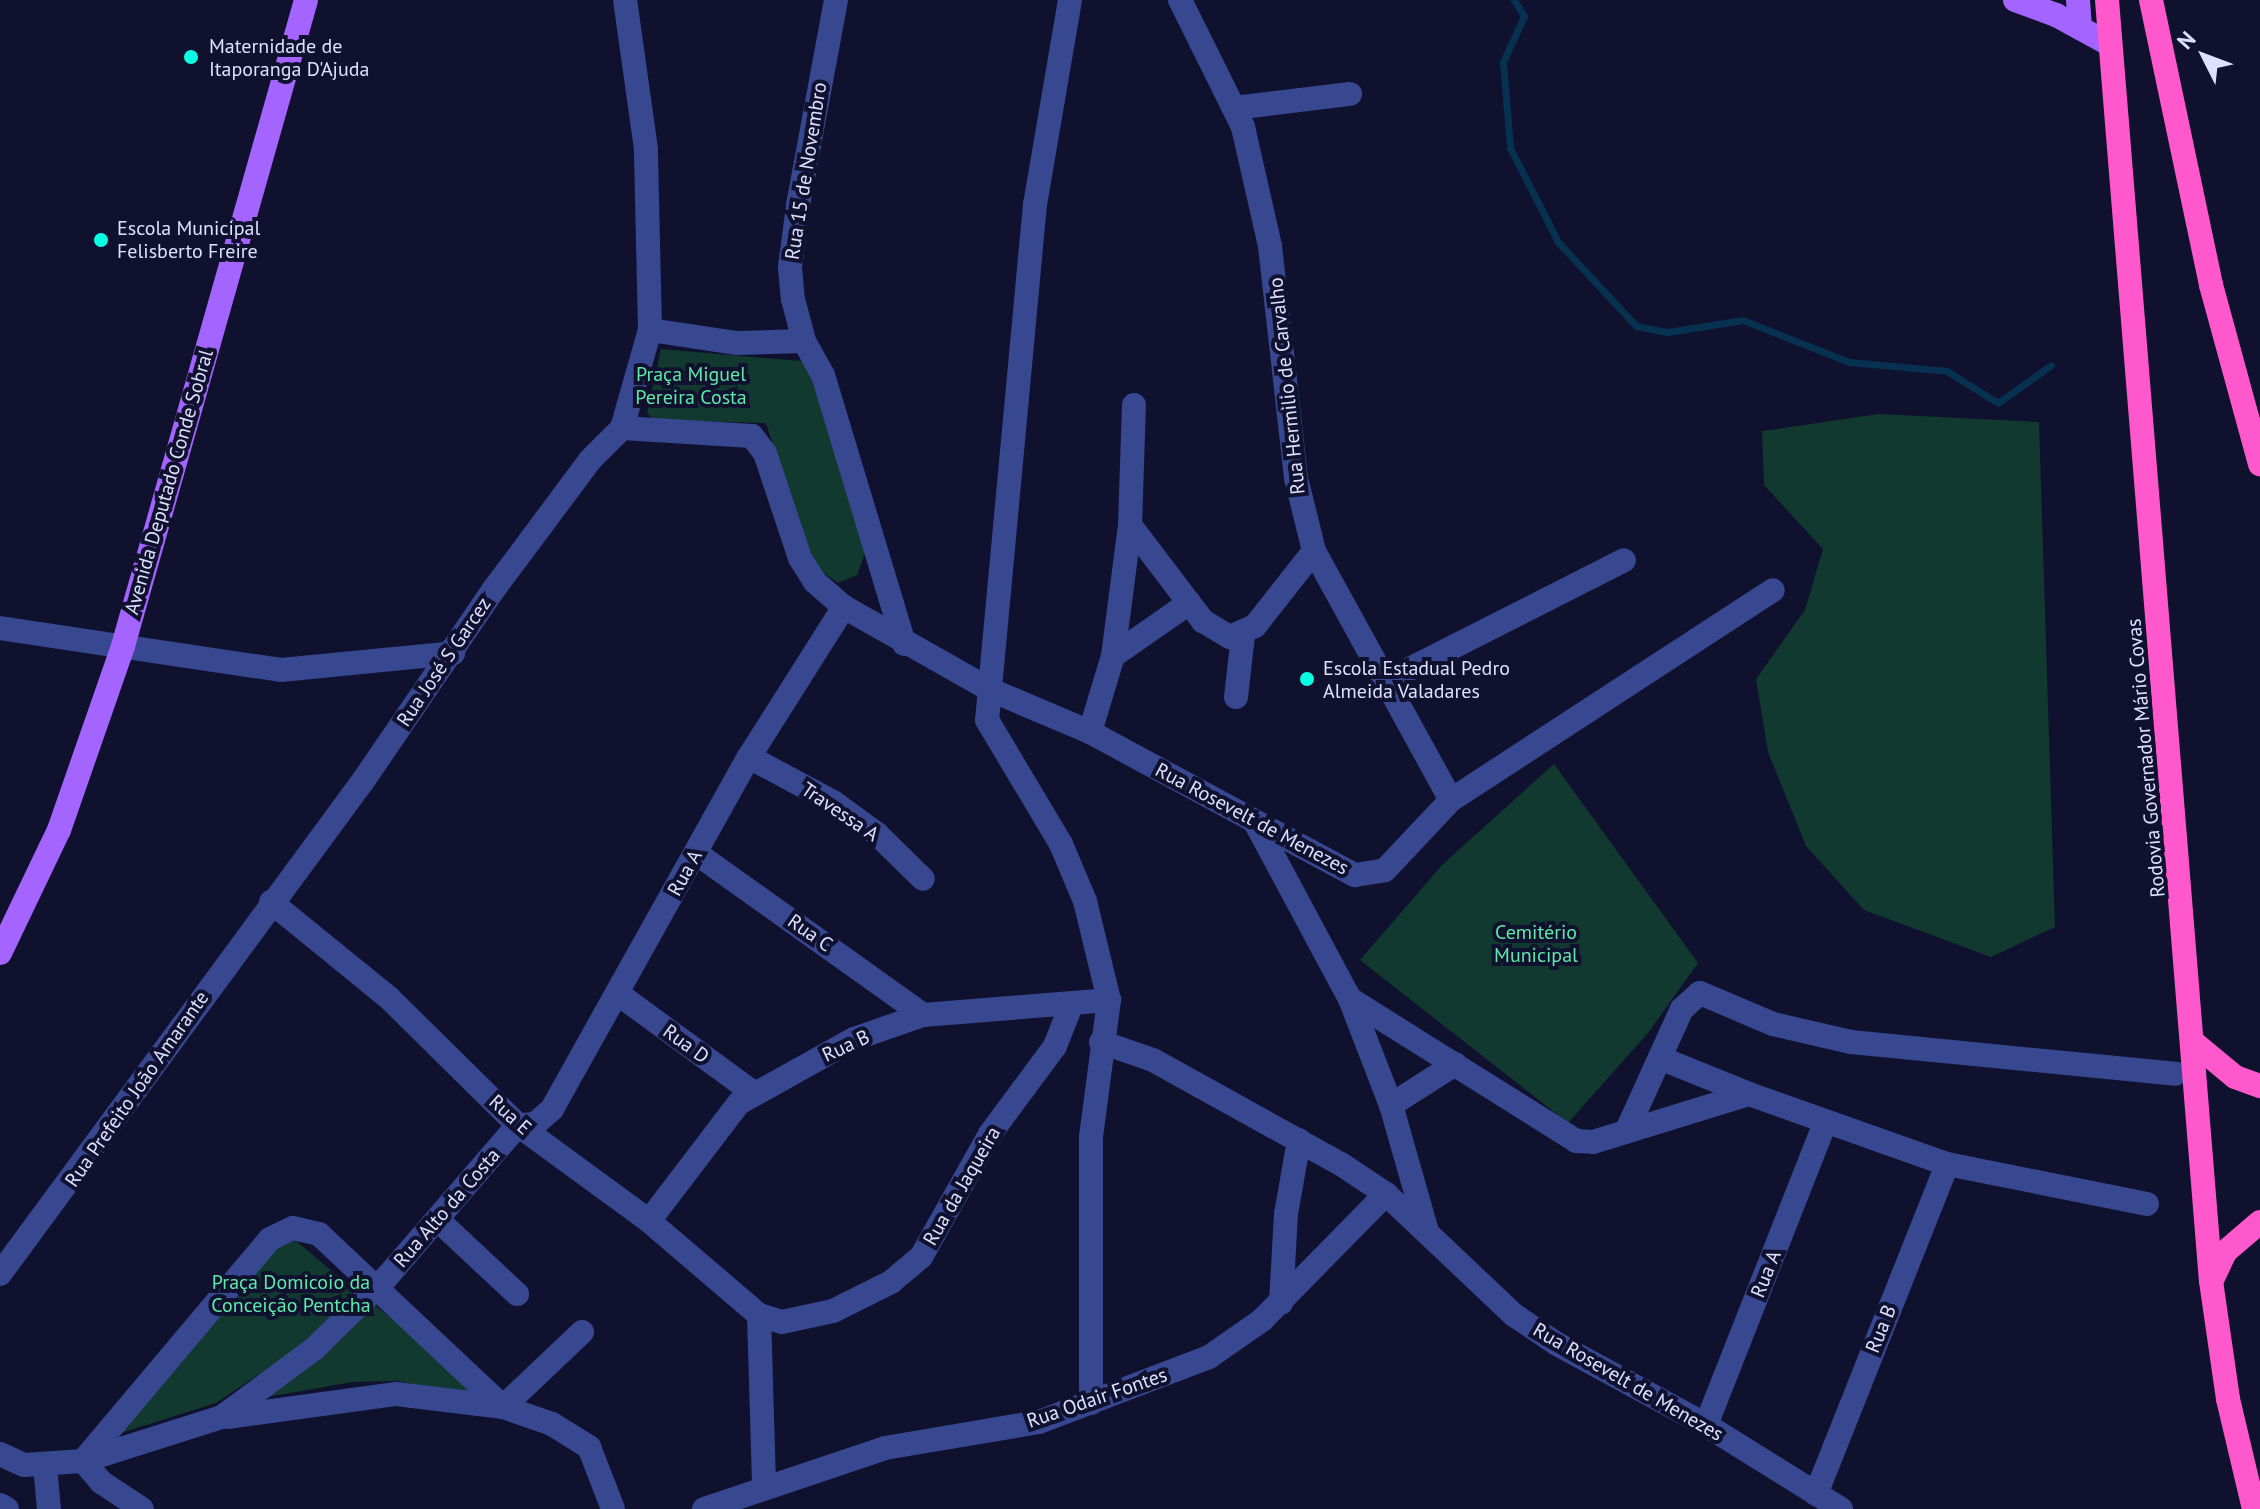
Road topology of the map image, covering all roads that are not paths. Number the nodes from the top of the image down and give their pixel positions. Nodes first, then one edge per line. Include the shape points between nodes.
1 (306, 0) edge
2 (625, 0) edge
3 (836, 0) edge
4 (1070, 0) edge
5 (1180, 0) edge
6 (2015, 0) edge
7 (2078, 0) edge
8 (2107, 0) edge
9 (2151, 0) edge
10 (2080, 28) junction
11 (2109, 44) junction
12 (1350, 94) dead end
13 (1234, 108) junction
14 (650, 330) junction
15 (804, 341) junction
16 (1134, 405) dead end
17 (622, 428) junction
18 (2260, 464) edge
19 (1130, 525) junction
20 (1314, 551) junction
21 (1624, 560) dead end
22 (1773, 590) dead end
23 (1189, 603) junction
24 (844, 607) junction
25 (0, 628) edge
26 (1243, 636) junction
27 (904, 644) junction
28 (123, 646) junction
29 (453, 653) junction
30 (1113, 656) junction
31 (1384, 682) junction
32 (991, 690) junction
33 (1236, 697) dead end
34 (1090, 732) junction
35 (749, 757) junction
36 (1451, 800) junction
37 (1254, 820) junction
38 (696, 853) junction
39 (923, 879) dead end
40 (271, 902) junction
41 (0, 953) edge
42 (617, 993) junction
43 (1350, 999) junction
44 (1109, 1000) junction
45 (1072, 1003) junction
46 (923, 1015) junction
47 (1101, 1042) junction
48 (2194, 1043) junction
49 (1660, 1058) junction
50 (1455, 1064) junction
51 (2175, 1074) dead end
52 (2260, 1086) edge
53 (755, 1094) junction
54 (1749, 1094) junction
55 (1391, 1105) junction
56 (1825, 1123) junction
57 (518, 1125) junction
58 (1627, 1130) junction
59 (1299, 1140) junction
60 (1947, 1164) junction
61 (1386, 1194) junction
62 (2147, 1204) dead end
63 (439, 1221) junction
64 (649, 1221) junction
65 (2260, 1222) edge
66 (1427, 1231) junction
67 (0, 1274) edge
68 (2211, 1281) junction
69 (374, 1290) junction
70 (517, 1294) dead end
71 (1281, 1303) junction
72 (759, 1315) junction
73 (582, 1332) dead end
74 (1091, 1403) junction
75 (503, 1407) junction
76 (222, 1417) junction
77 (1706, 1425) junction
78 (0, 1454) edge
79 (83, 1461) junction
80 (45, 1466) junction
81 (764, 1487) junction
82 (1816, 1494) junction
83 (0, 1505) edge
84 (7, 1509) edge
85 (49, 1509) edge
86 (142, 1509) edge
87 (613, 1509) edge
88 (704, 1509) edge
89 (1841, 1509) edge
90 (2254, 1509) edge

1 - 28 main road, Avenida Deputado Conde Sobral
2 - 14 street via 646,149
3 - 15 street, Rua 15 de Novembro via 790,267
4 - 32 street via 1035,204
5 - 13 street, Rua Hermilio de Carvalho
6 - 10 main road
7 - 10 main road
8 - 11 highway, Rodovia Governador Mário Covas
9 - 18 highway via 2211,285
10 - 11 main road
11 - 48 highway, Rodovia Governador Mário Covas
12 - 13 street
13 - 20 street, Rua Hermilio de Carvalho via 1270,246 1296,478
14 - 15 street via 737,343
14 - 17 street
15 - 27 street via 823,375
16 - 19 street
17 - 24 street via 752,436 765,453 800,558 815,582
17 - 29 street, Rua José S Garcez via 555,506
19 - 23 street
19 - 30 street
20 - 26 street
20 - 31 street, Rua Hermilio de Carvalho
21 - 31 street
22 - 36 street, Rua Rosevelt de Menezes
23 - 26 street via 1217,632
23 - 30 street
24 - 27 street
24 - 35 street, Rua A
25 - 28 street
26 - 33 street
27 - 32 street, Rua Rosevelt de Menezes
28 - 29 street via 281,670
28 - 41 main road, Avenida Deputado Conde Sobral via 59,830
29 - 40 street, Rua José S Garcez
30 - 34 street
31 - 36 street, Rua Hermilio de Carvalho
32 - 34 street, Rua Rosevelt de Menezes
32 - 44 street via 987,720 1061,844 1085,901
34 - 37 street, Rua Rosevelt de Menezes
35 - 38 street, Rua A
35 - 39 street, Travessa A via 833,802 877,834
36 - 37 street, Rua Rosevelt de Menezes via 1385,870 1370,875 1338,869
37 - 43 street
38 - 42 street, Rua A
38 - 46 street, Rua C
40 - 57 street, Rua E via 389,998
40 - 67 street, Rua Prefeito João Amarante via 78,1175
42 - 53 street, Rua D
42 - 57 street, Rua A via 552,1109 535,1124
43 - 50 street
43 - 55 street
44 - 45 street, Rua B
44 - 47 street
45 - 46 street, Rua B
45 - 72 street, Rua da Jaqueira via 1055,1046 990,1134 911,1268 833,1311 800,1322
46 - 53 street, Rua B via 854,1039
47 - 59 street, Rua Rosevelt de Menezes via 1153,1060
47 - 74 street via 1091,1136
48 - 52 highway via 2235,1077
48 - 68 highway, Rodovia Governador Mário Covas
49 - 51 street via 1682,1009 1700,993 1773,1024 1851,1042
49 - 54 street
49 - 58 street
50 - 55 street
50 - 58 street via 1558,1134 1593,1142
53 - 64 street, Rua B via 739,1103
54 - 56 street
54 - 58 street
55 - 66 street
56 - 60 street
56 - 77 street, Rua A
57 - 63 street, Rua Alto da Costa
57 - 64 street, Rua E
59 - 61 street, Rua Rosevelt de Menezes
59 - 71 street via 1286,1214
60 - 62 street
60 - 82 street, Rua B
61 - 66 street, Rua Rosevelt de Menezes
61 - 71 street, Rua Odair Fontes
63 - 69 street, Rua Alto da Costa
63 - 70 street
64 - 72 street, Rua E
65 - 68 highway via 2225,1252
66 - 77 street, Rua Rosevelt de Menezes via 1525,1322
68 - 90 highway, Rodovia Governador Mário Covas via 2228,1399
69 - 75 street
69 - 76 street via 314,1349
69 - 79 street via 319,1234 307,1228 279,1231
71 - 74 street, Rua Odair Fontes via 1237,1342 1209,1357
72 - 81 street
73 - 75 street
74 - 81 street, Rua Odair Fontes via 1039,1422 885,1448
75 - 76 street via 396,1394
75 - 87 street via 552,1424 589,1447
76 - 79 street
77 - 82 street, Rua Rosevelt de Menezes
78 - 80 street via 24,1465
79 - 80 street
79 - 86 street via 101,1482
80 - 85 street
81 - 88 street, Rua Odair Fontes
82 - 89 street, Rua Rosevelt de Menezes
83 - 84 street

